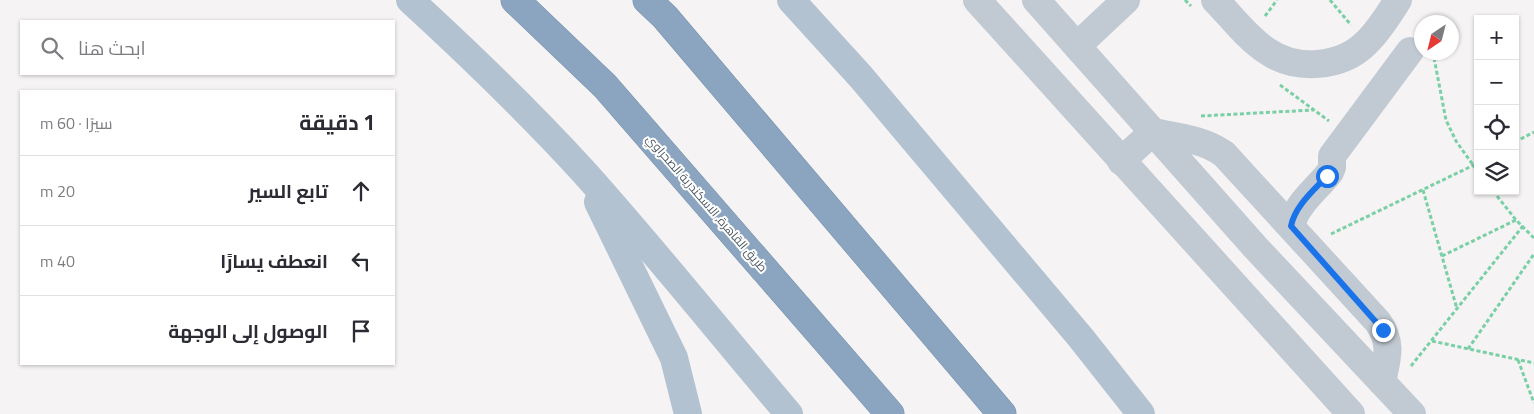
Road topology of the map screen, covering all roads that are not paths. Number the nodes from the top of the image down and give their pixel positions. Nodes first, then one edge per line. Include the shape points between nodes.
1 (410, 0) edge
2 (515, 0) edge
3 (647, 0) edge
4 (791, 0) edge
5 (977, 0) edge
6 (1036, 0) edge
7 (1126, 0) edge
8 (1215, 0) edge
9 (1398, 0) edge
10 (1077, 46) junction
11 (1414, 60) edge
12 (1153, 132) junction
13 (1332, 156) junction
14 (1121, 161) junction
15 (583, 171) junction
16 (1269, 202) junction
17 (1299, 236) junction
18 (1386, 387) junction
19 (688, 414) edge
20 (789, 414) edge
21 (890, 414) edge
22 (1002, 414) edge
23 (1141, 414) edge
24 (1350, 414) edge
25 (1412, 414) edge

1 - 15 main road via 465,50
2 - 21 highway, طريق القاهرة, الاسكندرية الصحراوي via 604,86
3 - 22 highway via 665,17
4 - 23 main road via 867,84
5 - 14 street
6 - 10 street
7 - 10 street
8 - 9 street via 1262,47 1282,59 1312,64 1327,63 1356,51 1358,33
10 - 12 street
11 - 13 street
12 - 14 street
12 - 16 street via 1216,148
12 - 18 street
13 - 16 street via 1318,163 1281,202
13 - 17 street via 1330,172 1292,219
14 - 24 street
15 - 19 main road via 674,358
15 - 20 main road
16 - 17 street
17 - 18 street via 1383,330 1388,353
18 - 25 street

